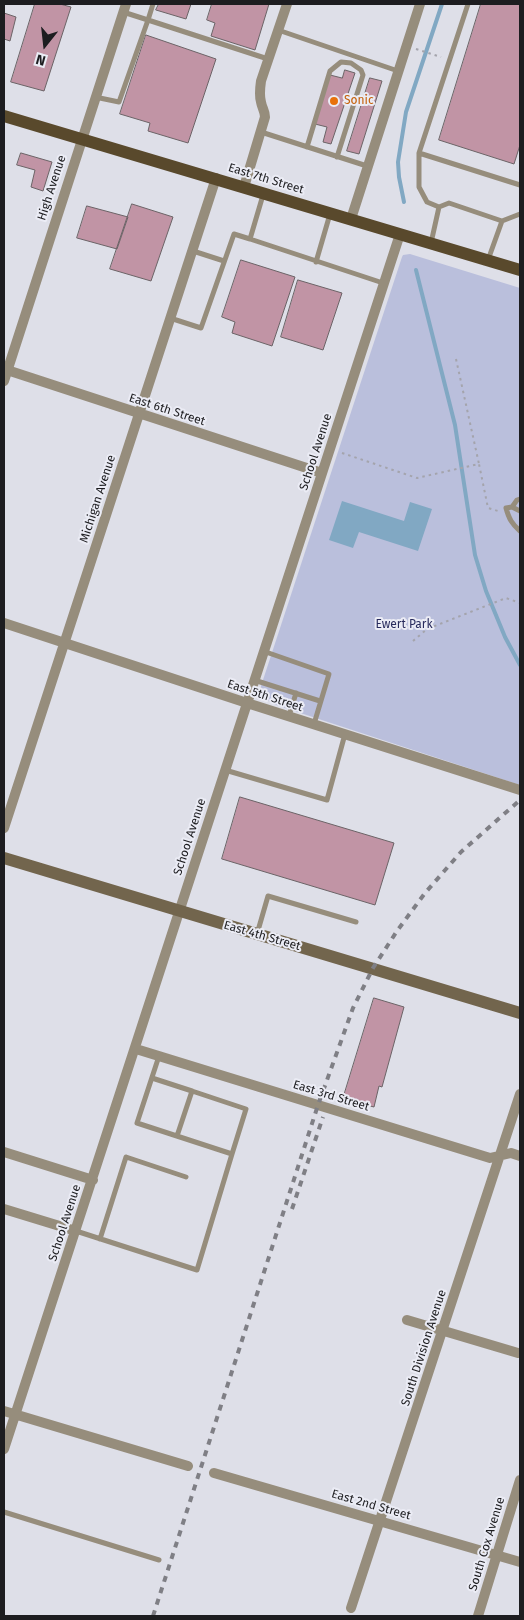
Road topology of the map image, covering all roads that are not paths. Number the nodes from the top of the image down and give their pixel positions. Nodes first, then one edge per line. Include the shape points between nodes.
1 (153, 4) edge
2 (287, 4) edge
3 (420, 4) edge
4 (468, 4) edge
5 (125, 8) edge
6 (148, 20) junction
7 (278, 30) junction
8 (268, 59) junction
9 (398, 71) junction
10 (95, 97) junction
11 (4, 116) edge
12 (261, 132) junction
13 (81, 140) junction
14 (307, 147) junction
15 (419, 153) junction
16 (337, 156) junction
17 (368, 166) junction
18 (216, 178) junction
19 (520, 185) edge
20 (244, 187) junction
21 (264, 192) junction
22 (439, 207) junction
23 (331, 213) junction
24 (520, 214) edge
25 (351, 219) junction
26 (502, 221) junction
27 (400, 234) junction
28 (250, 240) junction
29 (431, 243) junction
30 (193, 251) junction
31 (488, 260) junction
32 (224, 261) junction
33 (316, 262) junction
34 (520, 270) edge
35 (384, 283) junction
36 (170, 318) junction
37 (5, 374) edge
38 (139, 414) junction
39 (322, 473) junction
40 (520, 499) edge
41 (512, 507) junction
42 (520, 511) edge
43 (520, 531) edge
44 (4, 623) edge
45 (64, 643) junction
46 (263, 651) junction
47 (254, 680) junction
48 (296, 693) junction
49 (320, 701) junction
50 (247, 703) junction
51 (289, 717) junction
52 (314, 724) junction
53 (344, 734) junction
54 (225, 770) junction
55 (520, 790) edge
56 (4, 828) edge
57 (4, 858) edge
58 (179, 911) junction
59 (356, 922) dead end
60 (257, 934) junction
61 (520, 1014) edge
62 (136, 1049) junction
63 (159, 1056) junction
64 (152, 1078) junction
65 (192, 1091) junction
66 (520, 1094) edge
67 (177, 1136) junction
68 (4, 1152) edge
69 (232, 1154) junction
70 (500, 1156) junction
71 (520, 1156) edge
72 (186, 1176) dead end
73 (93, 1180) junction
74 (4, 1209) edge
75 (76, 1231) junction
76 (100, 1239) junction
77 (407, 1320) dead end
78 (443, 1331) junction
79 (518, 1353) dead end
80 (4, 1411) edge
81 (15, 1414) junction
82 (4, 1449) edge
83 (188, 1466) dead end
84 (214, 1473) dead end
85 (520, 1480) edge
86 (4, 1512) edge
87 (380, 1520) junction
88 (497, 1555) junction
89 (159, 1560) dead end
90 (520, 1562) edge
91 (349, 1613) edge
92 (478, 1616) edge

1 - 6 lane
2 - 7 street
3 - 9 street
4 - 15 lane
5 - 6 lane
5 - 10 street, High Avenue
6 - 8 lane
6 - 10 lane via 119,102
7 - 8 street
7 - 9 lane
8 - 12 street via 260,90 265,118
9 - 17 street
10 - 13 street, High Avenue
11 - 13 main road, East 7th Street
12 - 14 lane
12 - 20 street
13 - 18 main road, East 7th Street
13 - 37 street, High Avenue
14 - 16 lane
14 - 16 lane via 330,71 341,62 351,64 362,70 363,75
15 - 19 lane
15 - 22 lane via 419,187 428,202
16 - 17 lane
17 - 25 street
18 - 20 main road, East 7th Street
18 - 30 street, Michigan Avenue
20 - 21 main road, East 7th Street
21 - 23 main road, East 7th Street
21 - 28 lane
22 - 26 lane via 449,203
22 - 29 lane
23 - 25 main road, East 7th Street
23 - 33 lane
24 - 26 lane
25 - 27 main road, East 7th Street
26 - 31 lane
27 - 29 main road, East 7th Street
27 - 35 street, School Avenue
28 - 32 lane via 234,234
28 - 33 lane
29 - 31 main road, East 7th Street
30 - 32 lane
30 - 36 street, Michigan Avenue
31 - 34 main road, East 7th Street
32 - 36 lane via 201,328
33 - 35 lane
35 - 39 street, School Avenue
36 - 38 street, Michigan Avenue
37 - 38 street, East 6th Street
38 - 39 street, East 6th Street
38 - 45 street, Michigan Avenue
39 - 46 street, School Avenue
40 - 41 lane
41 - 42 lane
41 - 43 lane via 506,508 512,523
44 - 45 street, East 5th Street
45 - 50 street, East 5th Street
45 - 56 street, Michigan Avenue
46 - 47 street, School Avenue
46 - 49 lane via 329,674
47 - 48 lane
47 - 50 street, School Avenue
48 - 49 lane
48 - 51 lane
49 - 52 lane
50 - 51 street, East 5th Street
50 - 54 street, School Avenue
51 - 52 street, East 5th Street
52 - 53 street, East 5th Street
53 - 54 lane via 327,800
53 - 55 street, East 5th Street
54 - 58 street, School Avenue
57 - 58 street, East 4th Street
58 - 60 street, East 4th Street
58 - 62 street, School Avenue
59 - 60 lane via 268,896
60 - 61 street, East 4th Street
62 - 63 street, East 3rd Street
62 - 73 street, School Avenue
63 - 64 lane
63 - 70 street, East 3rd Street via 490,1158
64 - 65 lane
64 - 67 lane via 137,1123
65 - 67 lane
65 - 69 lane via 246,1109
66 - 70 street, South Division Avenue
67 - 69 lane
68 - 73 street
69 - 76 lane via 197,1270
70 - 71 street, East 3rd Street
70 - 78 street, South Division Avenue
72 - 76 lane via 126,1157
73 - 75 street, School Avenue
74 - 75 street
75 - 76 lane
75 - 81 street, School Avenue
77 - 78 street
78 - 79 street
78 - 87 street, South Division Avenue
80 - 81 street
81 - 82 street, School Avenue
81 - 83 street
84 - 87 street, East 2nd Street
85 - 88 street, South Cox Avenue
86 - 89 lane
87 - 88 street, East 2nd Street
87 - 91 street, South Division Avenue
88 - 90 street, East 2nd Street
88 - 92 street, South Cox Avenue

